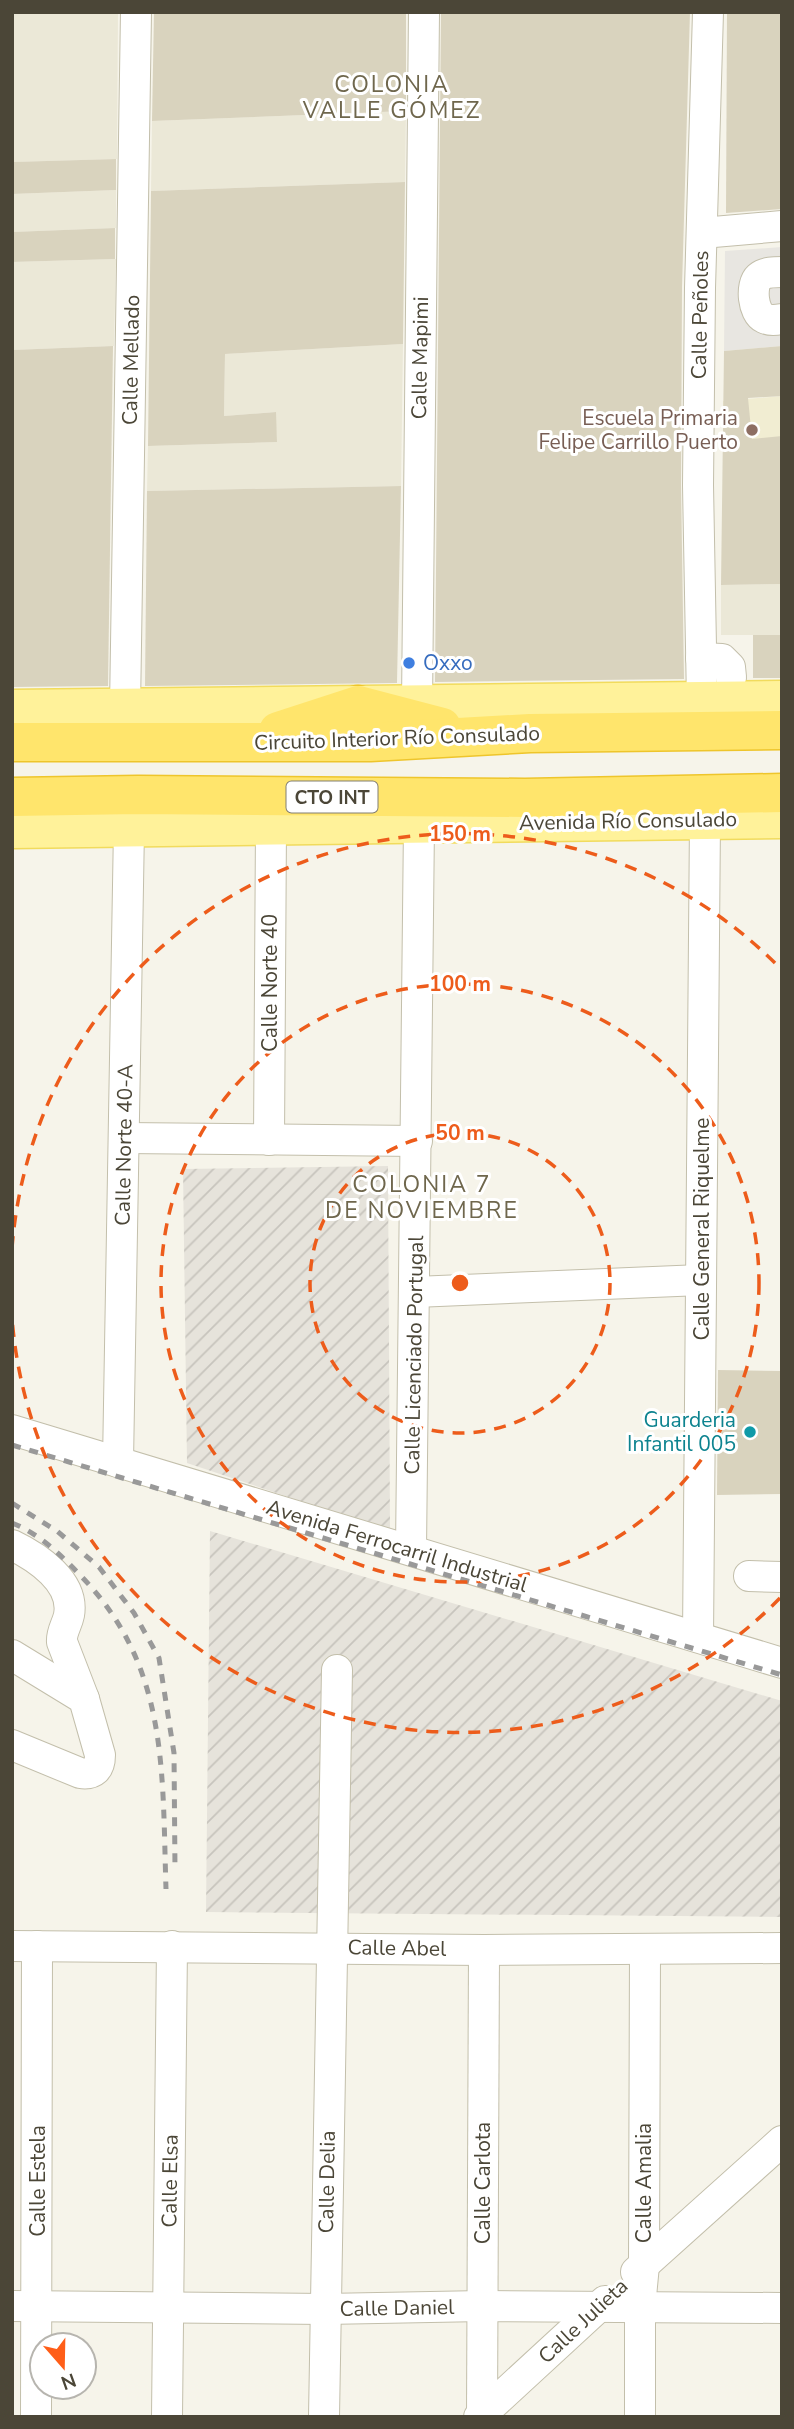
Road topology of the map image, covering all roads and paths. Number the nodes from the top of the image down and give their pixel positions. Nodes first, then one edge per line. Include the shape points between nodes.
1 (136, 12) edge
2 (424, 12) edge
3 (708, 12) edge
4 (777, 226) edge
5 (702, 233) junction
6 (780, 272) edge
7 (782, 319) edge
8 (701, 658) junction
9 (731, 677) dead end
10 (782, 700) edge
11 (702, 701) junction
12 (417, 704) junction
13 (358, 705) junction
14 (125, 708) junction
15 (12, 709) edge
16 (782, 730) edge
17 (474, 736) junction
18 (12, 742) edge
19 (242, 742) junction
20 (782, 793) edge
21 (12, 797) edge
22 (470, 799) junction
23 (274, 811) junction
24 (782, 819) edge
25 (705, 820) junction
26 (419, 824) junction
27 (358, 825) junction
28 (129, 828) junction
29 (12, 829) edge
30 (124, 1138) junction
31 (269, 1140) junction
32 (417, 1141) junction
33 (701, 1280) junction
34 (415, 1292) junction
35 (12, 1430) edge
36 (118, 1462) junction
37 (12, 1545) edge
38 (411, 1550) junction
39 (750, 1576) dead end
40 (782, 1577) edge
41 (698, 1637) junction
42 (12, 1655) edge
43 (782, 1663) edge
44 (337, 1670) dead end
45 (85, 1699) junction
46 (12, 1745) edge
47 (25, 1946) edge
48 (172, 1946) junction
49 (331, 1947) junction
50 (782, 1948) edge
51 (484, 1950) junction
52 (645, 1950) junction
53 (782, 2141) edge
54 (644, 2265) junction
55 (25, 2306) edge
56 (168, 2306) junction
57 (482, 2306) junction
58 (599, 2307) junction
59 (640, 2307) junction
60 (782, 2308) edge
61 (325, 2309) junction
62 (481, 2416) edge
63 (36, 2417) edge
64 (167, 2417) edge
65 (324, 2417) edge
66 (640, 2417) edge

1 - 14 street, Calle Mellado
2 - 12 street, Calle Mapimi
3 - 5 street, Calle Peñoles
4 - 5 street
4 - 6 street
5 - 8 street, Calle Peñoles
6 - 7 street via 762,274 754,289 761,316
8 - 9 street via 727,662
8 - 11 street, Calle Peñoles
10 - 11 main road
11 - 12 main road
12 - 13 main road
13 - 14 main road
13 - 17 highway
13 - 19 highway
14 - 15 main road
16 - 17 highway, Circuito Interior Río Consulado
17 - 19 highway, Circuito Interior Río Consulado
18 - 19 highway, Circuito Interior Río Consulado
20 - 22 highway, CTO INT
21 - 23 highway, CTO INT
22 - 23 highway, CTO INT
22 - 27 highway
23 - 27 highway
23 - 28 main road, CTO INT
23 - 31 street, Calle Norte 40
24 - 25 main road, Avenida Río Consulado / CTO INT
25 - 26 main road, Avenida Río Consulado / CTO INT
25 - 33 street, Calle General Riquelme
26 - 27 main road, Avenida Río Consulado / CTO INT
26 - 32 street, Calle Licenciado Portugal
28 - 29 main road, CTO INT
28 - 30 street, Calle Norte 40-A
30 - 31 street
30 - 36 street, Calle Norte 40-A
31 - 32 street
32 - 34 street, Calle Licenciado Portugal
33 - 34 street
33 - 41 street, Calle General Riquelme
34 - 38 street, Calle Licenciado Portugal
35 - 36 street, Avenida Ferrocarril Industrial
36 - 38 street, Avenida Ferrocarril Industrial
37 - 45 street via 60,1580 69,1615 62,1642
38 - 41 street, Avenida Ferrocarril Industrial
39 - 40 street
41 - 43 street, Avenida Ferrocarril Industrial
42 - 45 street
44 - 49 street, Calle Delia
45 - 46 street via 100,1755 96,1771 80,1773
47 - 48 street, Calle Abel
47 - 55 street, Calle Estela
48 - 49 street, Calle Abel
48 - 56 street, Calle Elsa
49 - 51 street, Calle Abel
49 - 61 street, Calle Delia
50 - 52 street, Calle Abel
51 - 52 street, Calle Abel
51 - 57 street, Calle Carlota
52 - 54 street, Calle Amalia
53 - 54 street, Calle Julieta
54 - 58 street, Calle Julieta
54 - 59 street, Calle Amalia
55 - 56 street, Calle Daniel
55 - 63 street, Calle Estela
56 - 61 street, Calle Daniel
56 - 64 street, Calle Elsa
57 - 58 street, Calle Daniel
57 - 61 street, Calle Daniel
57 - 62 street, Calle Carlota
58 - 59 street, Calle Daniel
58 - 62 street, Calle Julieta
59 - 60 street, Calle Daniel
59 - 66 street, Calle Amalia
61 - 65 street, Calle Delia

